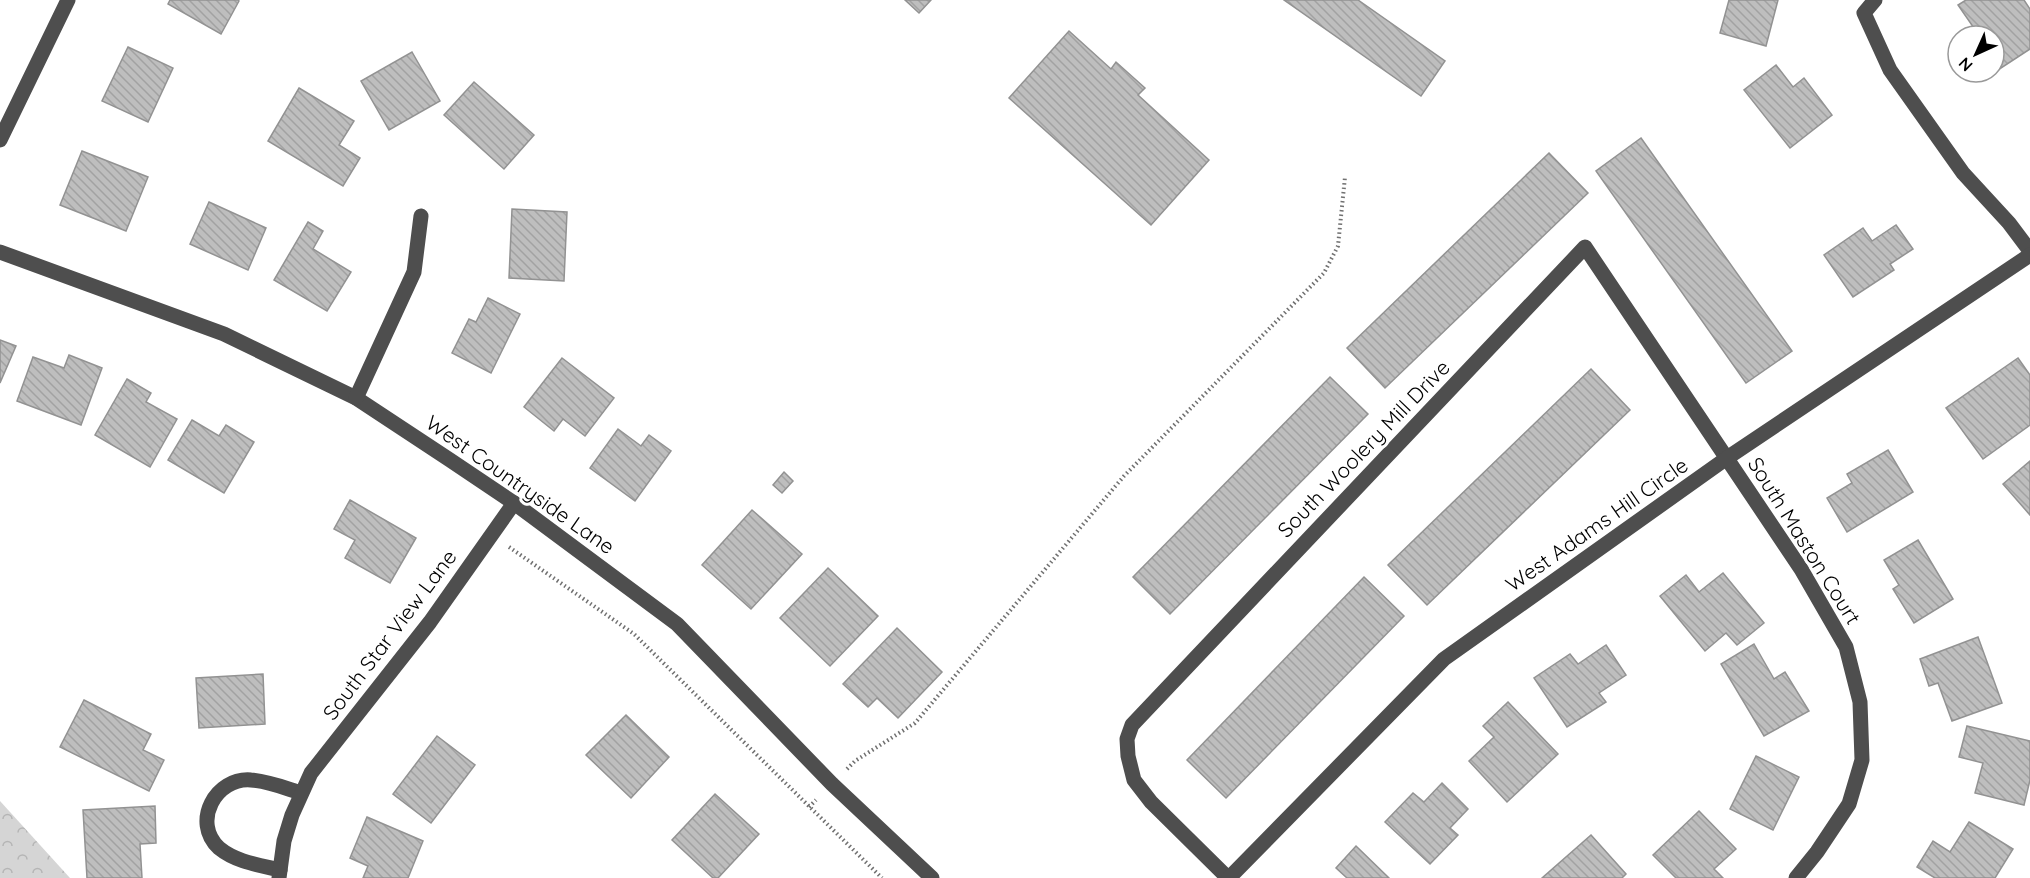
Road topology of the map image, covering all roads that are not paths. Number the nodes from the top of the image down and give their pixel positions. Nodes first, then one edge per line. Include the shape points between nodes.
1 (68, 0) edge
2 (1875, 0) edge
3 (0, 140) edge
4 (421, 216) dead end
5 (2030, 251) edge
6 (0, 252) edge
7 (2030, 255) edge
8 (356, 398) junction
9 (1727, 458) junction
10 (514, 503) junction
11 (301, 793) junction
12 (280, 874) edge
13 (932, 878) edge
14 (1229, 878) edge
15 (1796, 878) edge

1 - 3 street
2 - 5 street via 1864,13 1890,70 1963,173 2010,223
4 - 8 street via 414,272
6 - 8 street, West Countryside Lane via 224,334
7 - 9 street, West Adams Hill Circle
8 - 10 street, West Countryside Lane
9 - 14 street, West Adams Hill Circle via 1444,659
9 - 14 street, South Woolery Mill Drive via 1586,247 1132,725 1127,739 1134,780 1150,802
9 - 15 street, South Maston Court via 1801,569 1846,647 1860,702 1862,760 1849,804
10 - 11 street, South Star View Lane via 430,622 311,773
10 - 13 street, West Countryside Lane via 677,624 832,784
11 - 12 street, South Star View Lane via 284,841
11 - 12 street, South Star View Lane via 250,779 232,783 217,793 208,810 207,828 217,846

